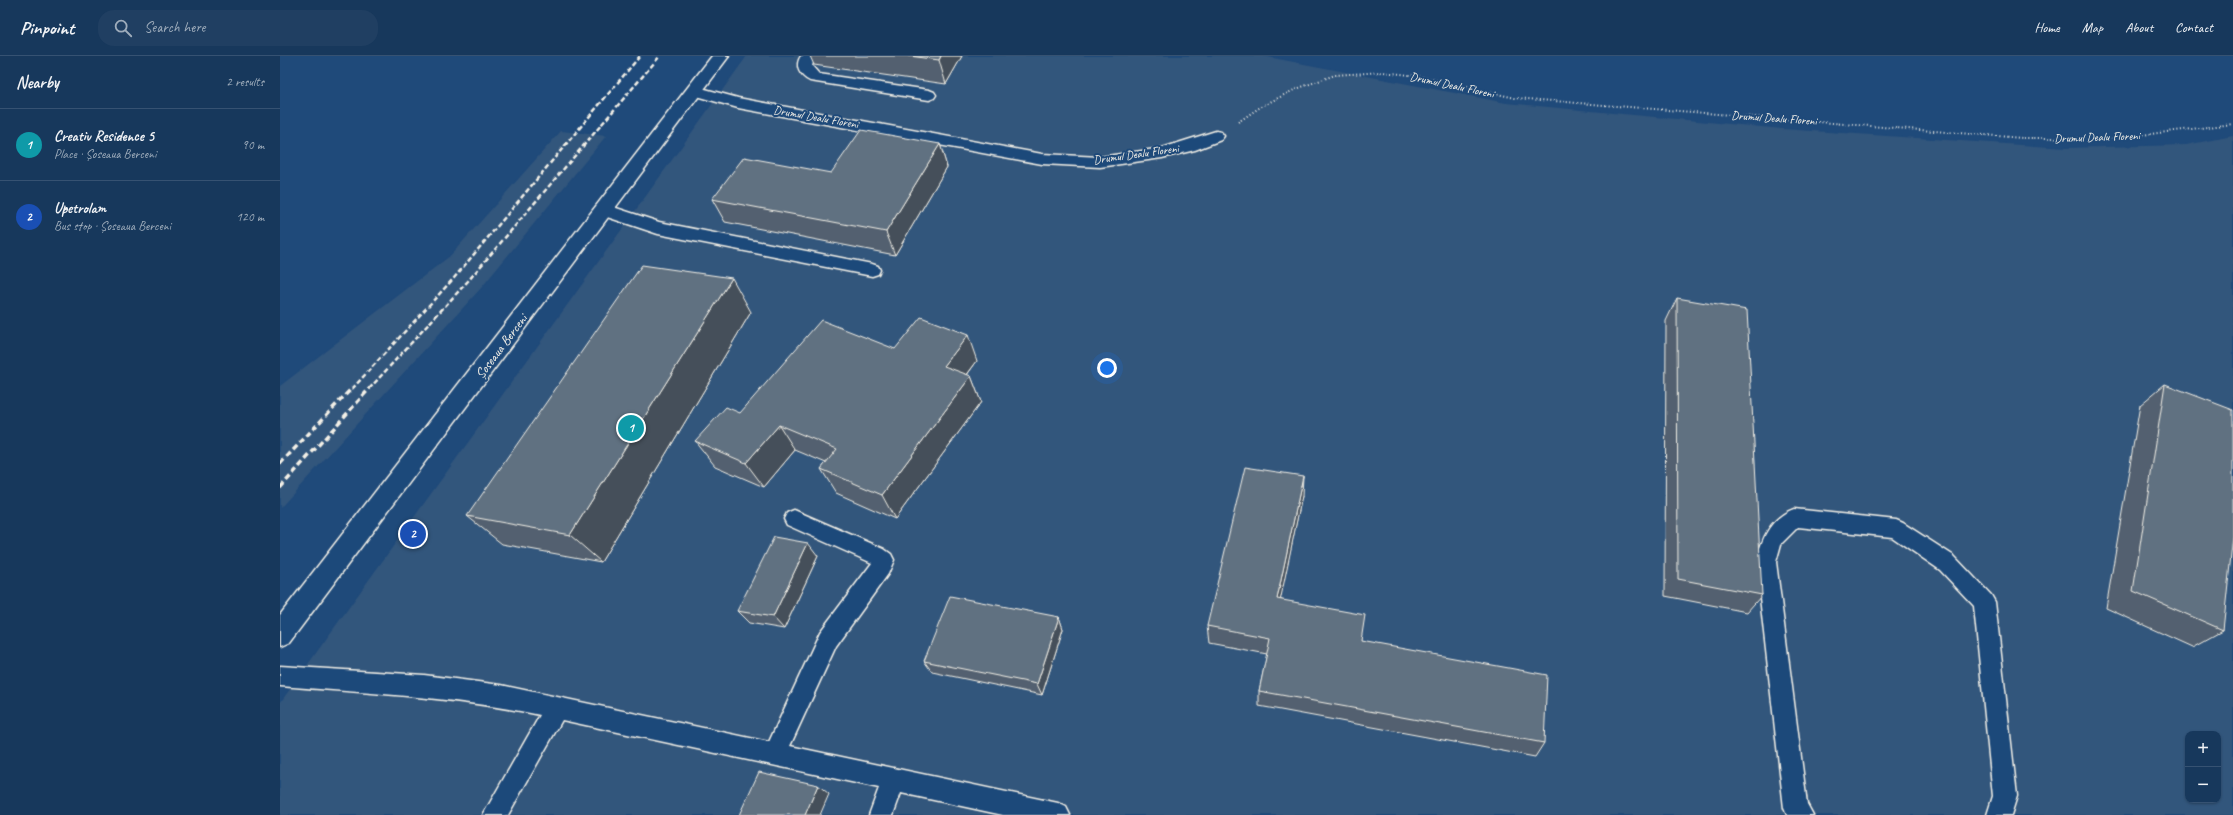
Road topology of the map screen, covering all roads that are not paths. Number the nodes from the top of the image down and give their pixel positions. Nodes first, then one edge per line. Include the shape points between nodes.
1 (721, 56) edge
2 (808, 56) edge
3 (694, 91) junction
4 (929, 95) dead end
5 (1216, 136) road end
6 (604, 210) junction
7 (872, 270) dead end
8 (794, 519) dead end
9 (280, 635) edge
10 (280, 676) edge
11 (557, 708) junction
12 (775, 754) junction
13 (894, 780) junction
14 (495, 815) edge
15 (881, 815) edge
16 (1058, 815) edge
17 (1802, 815) edge
18 (1999, 815) edge

1 - 3 main road, Șoseaua Berceni
2 - 4 lane via 804,69 809,76 815,78
3 - 5 lane, Drumul Dealu Floreni via 738,102 1042,159 1100,162 1162,153
3 - 6 main road, Șoseaua Berceni
6 - 7 lane via 658,228
6 - 9 main road, Șoseaua Berceni
8 - 12 lane via 884,560 828,639
10 - 11 lane via 424,686 501,696
11 - 12 lane
11 - 14 lane
12 - 13 lane
13 - 15 lane
13 - 16 lane
17 - 18 lane via 1796,808 1766,562 1772,539 1794,518 1896,529 1947,563 1984,602 2005,796

